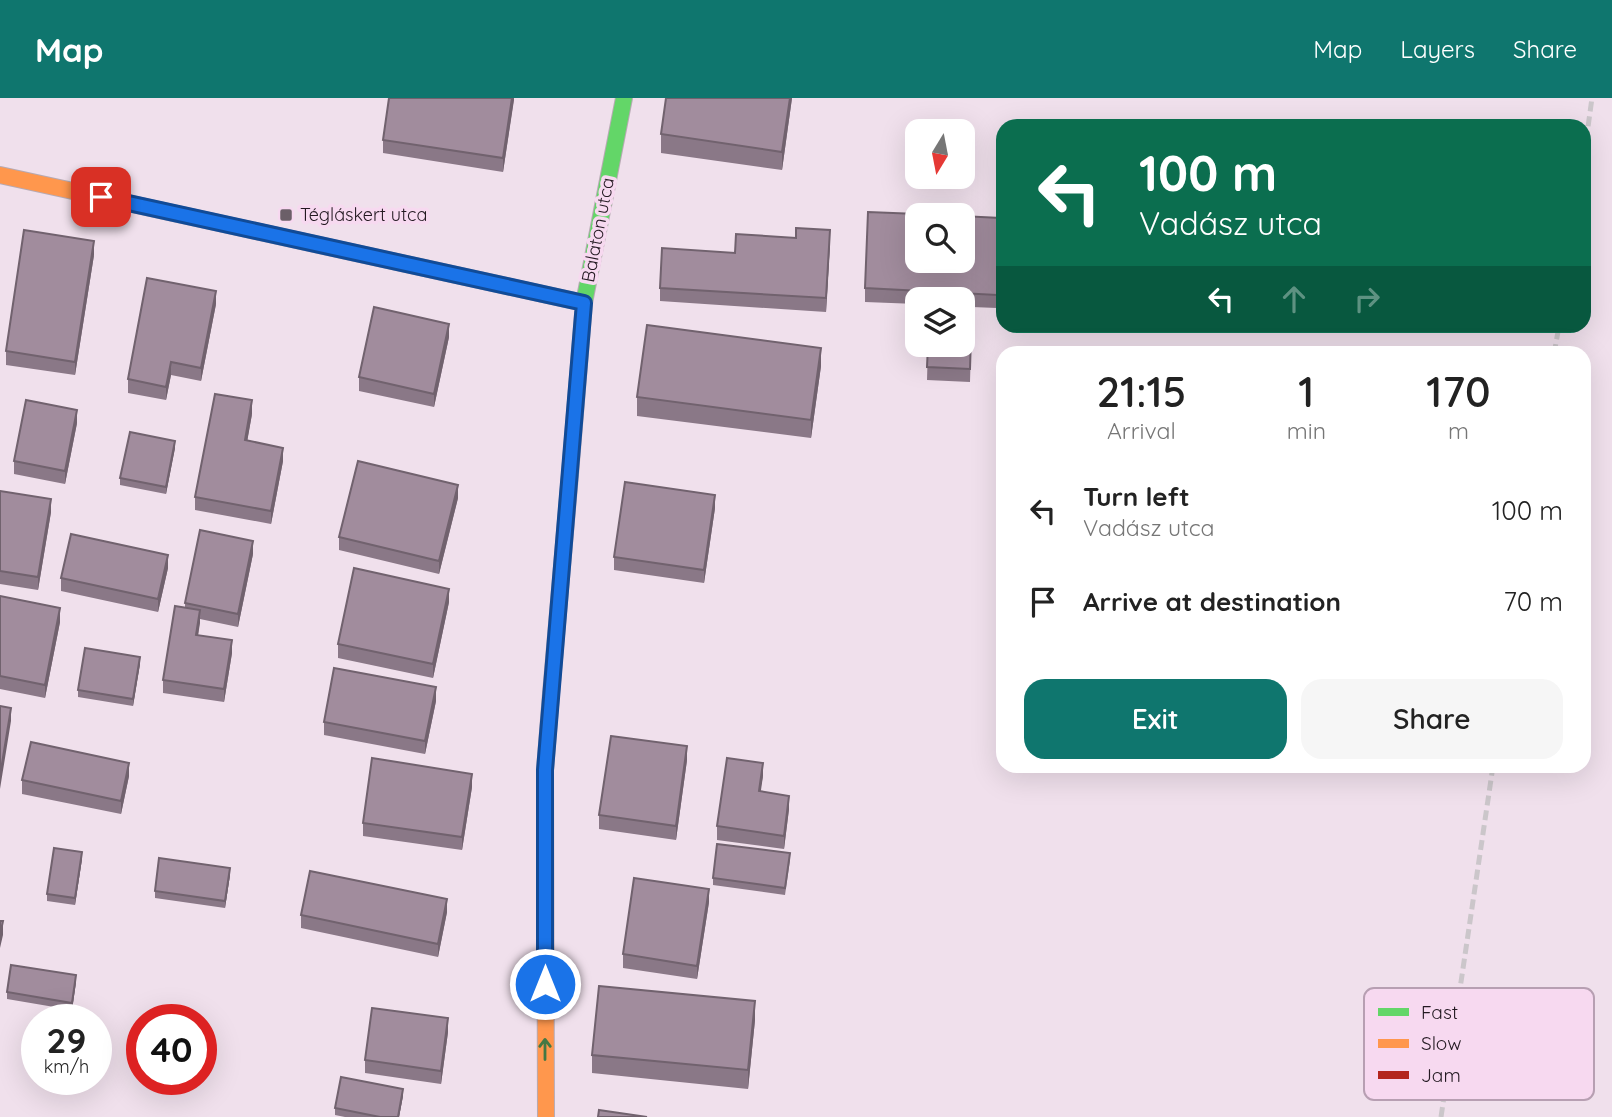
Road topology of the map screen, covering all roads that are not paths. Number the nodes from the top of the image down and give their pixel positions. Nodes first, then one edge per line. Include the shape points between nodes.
1 (624, 98) edge
2 (0, 175) edge
3 (584, 303) junction
4 (545, 1117) edge

1 - 3 street, Balaton utca
2 - 3 street
4 -> 3 street, Balaton utca via 545,770

